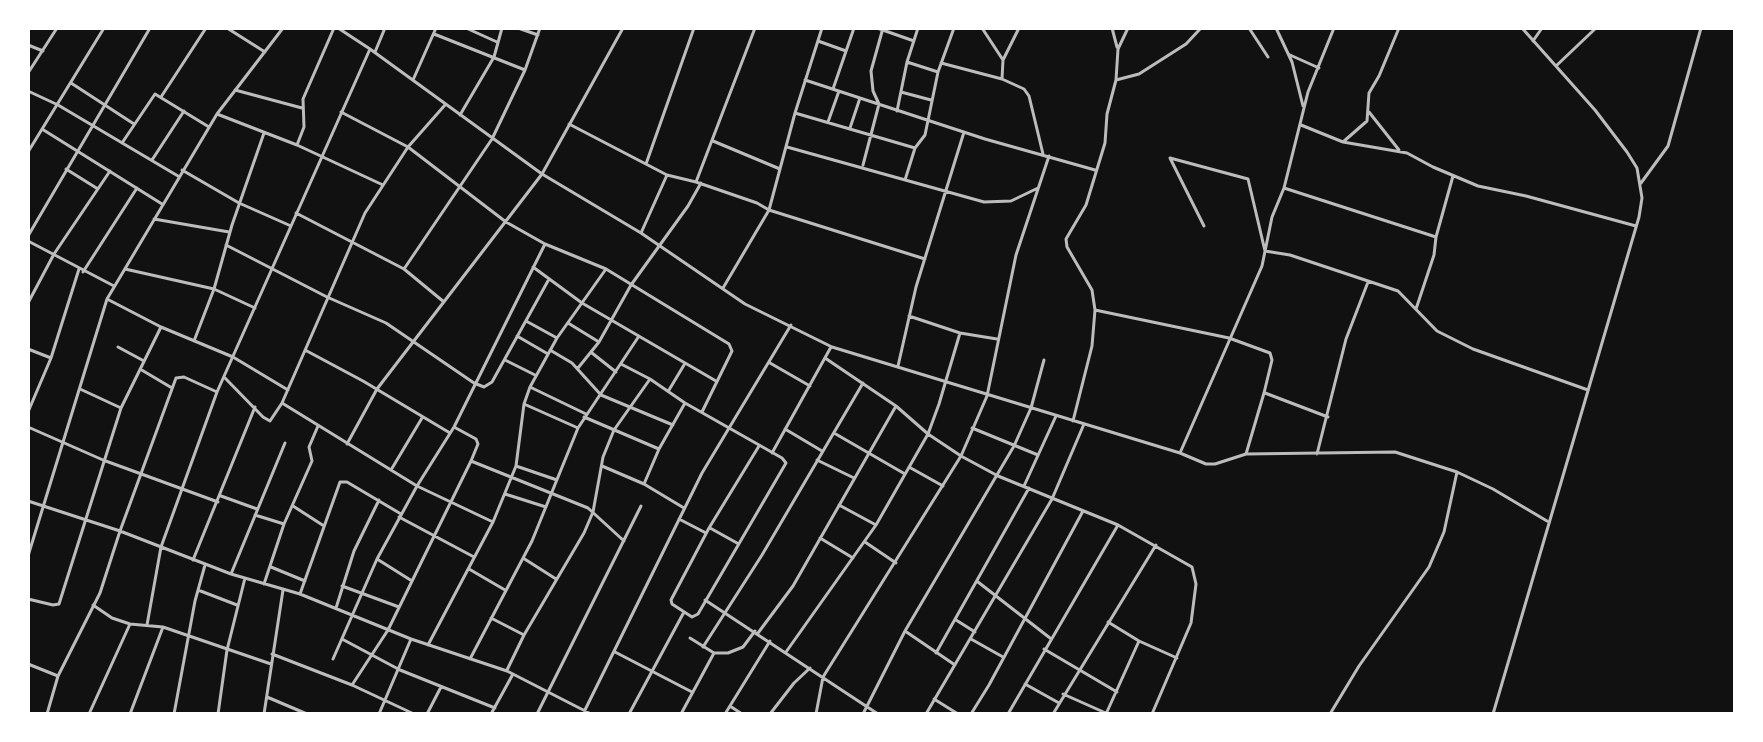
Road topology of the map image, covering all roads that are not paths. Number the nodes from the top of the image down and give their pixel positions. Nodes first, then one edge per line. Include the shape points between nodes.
1 (57, 28) edge
2 (104, 28) edge
3 (150, 28) edge
4 (206, 28) edge
5 (227, 28) edge
6 (283, 28) edge
7 (336, 28) edge
8 (385, 28) edge
9 (436, 28) edge
10 (466, 28) edge
11 (502, 28) edge
12 (518, 28) edge
13 (540, 28) edge
14 (623, 28) edge
15 (694, 28) edge
16 (755, 28) edge
17 (822, 28) edge
18 (854, 28) edge
19 (877, 28) edge
20 (918, 28) edge
21 (954, 28) edge
22 (982, 28) edge
23 (1019, 28) edge
24 (1112, 28) edge
25 (1128, 28) edge
26 (1201, 28) edge
27 (1249, 28) edge
28 (1276, 28) edge
29 (1334, 28) edge
30 (1399, 28) edge
31 (1521, 28) edge
32 (1542, 28) edge
33 (1596, 28) edge
34 (1701, 28) edge
35 (883, 29) edge
36 (434, 34) junction
37 (538, 36) junction
38 (818, 41) junction
39 (914, 41) junction
40 (1533, 41) junction
41 (497, 42) junction
42 (28, 45) edge
43 (370, 49) junction
44 (1118, 49) junction
45 (43, 51) junction
46 (846, 51) junction
47 (265, 52) junction
48 (375, 52) junction
49 (1288, 54) junction
50 (494, 57) junction
51 (1268, 57) dead end
52 (1003, 60) junction
53 (907, 62) junction
54 (941, 63) junction
55 (1556, 66) junction
56 (1319, 68) junction
57 (525, 70) junction
58 (938, 72) junction
59 (28, 73) edge
60 (1002, 79) junction
61 (413, 80) junction
62 (805, 80) junction
63 (1116, 80) junction
64 (71, 83) junction
65 (235, 90) junction
66 (833, 90) junction
67 (28, 91) edge
68 (839, 91) junction
69 (901, 92) junction
70 (161, 97) junction
71 (860, 98) junction
72 (931, 101) junction
73 (106, 104) junction
74 (879, 104) junction
75 (58, 105) junction
76 (445, 105) junction
77 (302, 108) junction
78 (1304, 108) junction
79 (184, 111) junction
80 (897, 111) junction
81 (1369, 111) junction
82 (341, 112) junction
83 (795, 112) junction
84 (217, 114) junction
85 (460, 115) junction
86 (927, 120) junction
87 (828, 122) junction
88 (134, 124) junction
89 (569, 124) junction
90 (92, 125) junction
91 (1300, 125) junction
92 (209, 127) junction
93 (850, 128) junction
94 (42, 129) junction
95 (964, 132) junction
96 (264, 133) junction
97 (872, 135) junction
98 (492, 139) junction
99 (713, 141) junction
100 (122, 142) junction
101 (1343, 142) junction
102 (297, 145) junction
103 (787, 146) junction
104 (408, 147) junction
105 (915, 148) junction
106 (78, 150) junction
107 (1400, 151) junction
108 (28, 152) edge
109 (1043, 154) junction
110 (321, 156) junction
111 (1049, 156) junction
112 (152, 160) junction
113 (646, 164) junction
114 (862, 166) junction
115 (66, 169) junction
116 (780, 169) junction
117 (182, 170) junction
118 (1095, 170) junction
119 (110, 171) junction
120 (542, 174) junction
121 (667, 175) junction
122 (178, 176) junction
123 (1453, 176) junction
124 (905, 180) junction
125 (699, 183) junction
126 (1641, 183) junction
127 (383, 185) junction
128 (459, 186) junction
129 (137, 188) junction
130 (1038, 188) junction
131 (1284, 188) junction
132 (98, 189) junction
133 (945, 191) junction
134 (239, 203) junction
135 (162, 204) junction
136 (769, 210) junction
137 (296, 213) junction
138 (154, 219) junction
139 (506, 222) junction
140 (291, 226) junction
141 (1204, 226) dead end
142 (1636, 226) junction
143 (230, 232) junction
144 (640, 233) junction
145 (1436, 237) junction
146 (28, 239) edge
147 (352, 240) junction
148 (545, 244) junction
149 (226, 245) junction
150 (660, 247) junction
151 (1265, 250) junction
152 (54, 254) junction
153 (925, 259) junction
154 (533, 267) junction
155 (272, 268) junction
156 (79, 269) junction
157 (125, 269) junction
158 (404, 269) junction
159 (606, 269) junction
160 (83, 272) junction
161 (549, 279) junction
162 (1368, 282) junction
163 (631, 285) junction
164 (115, 286) junction
165 (214, 289) junction
166 (723, 289) junction
167 (327, 297) junction
168 (107, 299) junction
169 (444, 302) junction
170 (28, 303) edge
171 (582, 303) junction
172 (255, 308) junction
173 (1416, 309) junction
174 (1095, 310) junction
175 (909, 316) junction
176 (612, 320) junction
177 (526, 321) junction
178 (567, 323) junction
179 (791, 325) junction
180 (161, 327) junction
181 (960, 333) junction
182 (517, 336) junction
183 (639, 336) junction
184 (557, 338) junction
185 (1229, 338) junction
186 (997, 339) junction
187 (194, 341) junction
188 (414, 341) junction
189 (599, 342) junction
190 (118, 347) dead end
191 (832, 347) junction
192 (28, 348) edge
193 (304, 350) junction
194 (549, 352) junction
195 (592, 353) junction
196 (233, 357) junction
197 (51, 358) junction
198 (825, 358) junction
199 (504, 360) junction
200 (1044, 360) dead end
201 (144, 361) junction
202 (770, 363) junction
203 (621, 364) junction
204 (684, 364) junction
205 (898, 366) junction
206 (578, 368) junction
207 (140, 369) junction
208 (617, 372) junction
209 (536, 375) junction
210 (225, 377) junction
211 (650, 379) junction
212 (716, 381) junction
213 (947, 381) junction
214 (474, 383) junction
215 (863, 383) junction
216 (810, 386) junction
217 (530, 387) junction
218 (172, 388) junction
219 (80, 389) junction
220 (377, 389) junction
221 (288, 390) junction
222 (669, 390) junction
223 (1588, 390) junction
224 (218, 392) junction
225 (1264, 393) junction
226 (601, 395) junction
227 (987, 396) junction
228 (282, 403) junction
229 (685, 403) junction
230 (524, 404) junction
231 (896, 405) junction
232 (255, 407) junction
233 (629, 407) junction
234 (121, 408) junction
235 (1031, 408) junction
236 (28, 412) edge
237 (702, 412) junction
238 (585, 415) junction
239 (1056, 416) junction
240 (1328, 417) junction
241 (422, 418) junction
242 (1073, 421) junction
243 (1084, 424) junction
244 (674, 425) junction
245 (28, 426) edge
246 (318, 426) junction
247 (454, 426) junction
248 (578, 428) junction
249 (729, 428) junction
250 (972, 428) junction
251 (785, 429) junction
252 (614, 430) junction
253 (834, 432) junction
254 (450, 433) junction
255 (928, 434) junction
256 (64, 443) junction
257 (285, 443) dead end
258 (347, 444) junction
259 (759, 446) junction
260 (1014, 446) junction
261 (659, 449) junction
262 (822, 451) junction
263 (772, 453) junction
264 (1180, 453) junction
265 (868, 454) junction
266 (1246, 454) junction
267 (1317, 454) junction
268 (1038, 455) junction
269 (961, 456) junction
270 (103, 460) junction
271 (817, 460) junction
272 (471, 461) junction
273 (516, 466) junction
274 (602, 466) junction
275 (909, 467) junction
276 (392, 470) junction
277 (1457, 472) junction
278 (140, 473) junction
279 (905, 474) junction
280 (998, 476) junction
281 (854, 478) junction
282 (511, 479) junction
283 (557, 480) junction
284 (644, 484) junction
285 (417, 486) junction
286 (943, 486) junction
287 (1024, 486) junction
288 (1029, 488) junction
289 (180, 489) junction
290 (551, 493) junction
291 (505, 494) junction
292 (220, 496) junction
293 (1052, 499) junction
294 (379, 500) junction
295 (28, 501) edge
296 (218, 502) junction
297 (452, 502) junction
298 (292, 505) junction
299 (839, 505) junction
300 (641, 506) dead end
301 (45, 507) junction
302 (546, 507) junction
303 (684, 508) junction
304 (257, 509) junction
305 (1083, 511) junction
306 (593, 512) junction
307 (255, 515) junction
308 (400, 516) junction
309 (679, 519) junction
310 (84, 520) junction
311 (1547, 521) junction
312 (493, 522) junction
313 (284, 524) junction
314 (876, 525) junction
315 (1118, 525) junction
316 (324, 526) junction
317 (709, 528) junction
318 (120, 531) junction
319 (706, 533) junction
320 (434, 538) junction
321 (820, 538) junction
322 (624, 541) junction
323 (864, 542) junction
324 (737, 543) junction
325 (1156, 545) junction
326 (161, 547) junction
327 (28, 556) edge
328 (475, 557) junction
329 (522, 557) junction
330 (853, 558) junction
331 (377, 559) junction
332 (193, 560) junction
333 (896, 563) junction
334 (205, 565) junction
335 (271, 567) junction
336 (469, 569) junction
337 (231, 574) junction
338 (245, 578) junction
339 (556, 579) junction
340 (305, 581) junction
341 (412, 581) junction
342 (977, 582) junction
343 (264, 584) junction
344 (342, 585) junction
345 (198, 590) junction
346 (283, 590) junction
347 (506, 590) junction
348 (300, 594) junction
349 (361, 594) junction
350 (997, 595) junction
351 (28, 599) edge
352 (705, 600) junction
353 (93, 605) junction
354 (237, 605) junction
355 (399, 607) junction
356 (336, 608) junction
357 (684, 612) junction
358 (726, 612) junction
359 (352, 616) junction
360 (1025, 616) junction
361 (491, 618) junction
362 (956, 620) junction
363 (1108, 622) junction
364 (130, 624) junction
365 (147, 625) junction
366 (163, 627) junction
367 (388, 630) junction
368 (905, 631) junction
369 (756, 632) junction
370 (975, 632) junction
371 (524, 635) junction
372 (188, 637) junction
373 (690, 638) dead end
374 (1050, 638) junction
375 (342, 639) junction
376 (411, 639) junction
377 (970, 639) junction
378 (770, 641) junction
379 (1139, 641) junction
380 (428, 645) junction
381 (703, 647) junction
382 (1044, 649) junction
383 (227, 650) junction
384 (615, 652) junction
385 (786, 652) junction
386 (936, 652) junction
387 (714, 653) junction
388 (272, 654) junction
389 (371, 656) junction
390 (1003, 657) junction
391 (1177, 658) junction
392 (333, 659) dead end
393 (470, 659) junction
394 (28, 664) edge
395 (271, 664) junction
396 (955, 665) junction
397 (810, 668) junction
398 (399, 670) junction
399 (1078, 670) junction
400 (507, 671) junction
401 (653, 672) junction
402 (513, 674) junction
403 (58, 676) junction
404 (823, 677) junction
405 (1025, 684) junction
406 (352, 685) junction
407 (441, 687) junction
408 (548, 691) junction
409 (692, 692) junction
410 (1117, 692) junction
411 (1063, 694) junction
412 (267, 697) junction
413 (934, 699) junction
414 (387, 701) junction
415 (1059, 704) junction
416 (730, 706) junction
417 (866, 706) junction
418 (495, 708) junction
419 (584, 712) edge
420 (1107, 713) edge
421 (47, 714) edge
422 (89, 714) edge
423 (130, 714) edge
424 (174, 714) edge
425 (218, 714) edge
426 (264, 714) edge
427 (307, 714) edge
428 (379, 714) edge
429 (414, 714) edge
430 (427, 714) edge
431 (491, 714) edge
432 (537, 714) edge
433 (591, 714) edge
434 (629, 714) edge
435 (681, 714) edge
436 (725, 714) edge
437 (742, 714) edge
438 (770, 714) edge
439 (816, 714) edge
440 (863, 714) edge
441 (878, 714) edge
442 (926, 714) edge
443 (958, 714) edge
444 (971, 714) edge
445 (1008, 714) edge
446 (1053, 714) edge
447 (1152, 714) edge
448 (1330, 714) edge
449 (1493, 714) edge

1 - 45 street
2 - 64 street
3 - 73 street
4 - 70 street
5 - 47 street
6 - 47 street
7 - 43 street
7 - 77 street
8 - 48 street
9 - 36 street
10 - 41 street
11 - 41 street
12 - 37 street
13 - 37 street
14 - 89 street
15 - 113 street
16 - 99 street
17 - 38 street
18 - 46 street
19 - 35 street
20 - 39 street
21 - 54 street
22 - 52 street
23 - 52 street
24 - 44 street
25 - 44 street
26 - 63 street via 1186,44 1139,74
27 - 51 street
28 - 49 street
29 - 56 street
30 - 81 street via 1369,93
31 - 40 street
32 - 40 street
33 - 55 street
34 - 126 street via 1668,146
35 - 39 street
35 - 74 street via 871,71
36 - 50 street
36 - 61 street
37 - 57 street
38 - 46 street
38 - 62 street
39 - 53 street
40 - 55 street
41 - 50 street
42 - 45 street
43 - 48 street
43 - 82 street
44 - 63 street
45 - 59 street
46 - 66 street
47 - 65 street
48 - 61 street
49 - 56 street
49 - 78 street
50 - 57 street
50 - 85 street
52 - 60 street
53 - 58 street
53 - 69 street
54 - 58 street
54 - 60 street
55 - 126 street via 1623,146
56 - 78 street
57 - 98 street
58 - 72 street
60 - 109 street via 1027,93
61 - 76 street
62 - 66 street
62 - 83 street
63 - 118 street via 1107,114 1105,143
64 - 73 street
64 - 75 street
65 - 77 street
65 - 84 street
66 - 68 street
67 - 75 street
68 - 71 street
68 - 87 street
69 - 72 street
69 - 80 street
70 - 79 street
70 - 88 street via 153,95
71 - 74 street
71 - 93 street
72 - 86 street
73 - 88 street
73 - 90 street
74 - 80 street
74 - 97 street
75 - 90 street
75 - 94 street
76 - 85 street
76 - 104 street
77 - 102 street via 304,127
78 - 91 street
79 - 92 street
79 - 112 street
80 - 86 street
81 - 101 street via 1361,129
81 - 107 street
82 - 104 street
82 - 110 street
83 - 87 street
83 - 103 street
84 - 92 street
84 - 96 street
85 - 98 street
86 - 95 street
86 - 105 street via 925,135
87 - 93 street
88 - 100 street
89 - 113 street
89 - 120 street
90 - 100 street
90 - 106 street
91 - 101 street
91 - 131 street
92 - 117 street
93 - 97 street
94 - 106 street
94 - 108 street
95 - 109 street
95 - 133 street
96 - 102 street
96 - 134 street
97 - 105 street
97 - 114 street
98 - 120 street
98 - 128 street
99 - 116 street
99 - 125 street
100 - 112 street
101 - 107 street
102 - 110 street
103 - 114 street
103 - 116 street
104 - 127 street
104 - 128 street
105 - 124 street
106 - 115 street
106 - 119 street
107 - 123 street
109 - 111 street
110 - 127 street
110 - 137 street
111 - 118 street
111 - 130 street
112 - 122 street
113 - 121 street
114 - 124 street
115 - 132 street
115 - 146 street
116 - 136 street
117 - 122 street
117 - 134 street
118 - 174 street via 1086,205 1066,239 1092,290
119 - 129 street
119 - 132 street
120 - 139 street
120 - 144 street
121 - 125 street
121 - 144 street
122 - 135 street
123 - 142 street via 1478,186
123 - 145 street
124 - 133 street
125 - 136 street
125 - 150 street
126 - 142 street
127 - 147 street
128 - 139 street
128 - 158 street
129 - 135 street
129 - 160 street
130 - 133 street via 997,203
130 - 186 street via 1016,255
131 - 145 street
131 - 151 street
132 - 152 street
133 - 153 street
134 - 140 street
134 - 143 street
135 - 138 street
136 - 153 street
136 - 166 street
137 - 140 street
137 - 147 street
138 - 143 street
138 - 157 street
139 - 148 street
139 - 169 street
140 - 155 street
141 - 151 street via 1170,158 1248,179
142 - 223 street
143 - 149 street
144 - 150 street
145 - 173 street
146 - 152 street
147 - 158 street
147 - 167 street
148 - 154 street
148 - 159 street
149 - 155 street
149 - 165 street
150 - 163 street
150 - 166 street
151 - 162 street
151 - 185 street via 1262,266
152 - 156 street
152 - 170 street
153 - 175 street
154 - 161 street
154 - 214 street
155 - 167 street
155 - 172 street
156 - 160 street
156 - 197 street
157 - 164 street
157 - 165 street
158 - 169 street
159 - 163 street
159 - 171 street
160 - 164 street
161 - 171 street
161 - 177 street
162 - 173 street via 1398,291
162 - 240 street via 1333,382
163 - 176 street
163 - 212 street via 731,347
164 - 168 street
165 - 172 street
165 - 187 street
166 - 179 street
167 - 188 street via 372,315
167 - 193 street
168 - 180 street
168 - 219 street
169 - 188 street
171 - 176 street
171 - 178 street
172 - 196 street
173 - 223 street via 1437,331 1473,349
174 - 185 street
174 - 242 street via 1092,346
175 - 181 street
175 - 205 street
176 - 183 street
176 - 189 street
177 - 182 street
177 - 184 street
178 - 184 street
178 - 189 street
179 - 191 street
179 - 202 street
180 - 187 street
180 - 201 street
181 - 186 street
181 - 213 street
182 - 194 street
182 - 199 street
183 - 203 street
183 - 204 street
184 - 194 street
185 - 225 street via 1270,353 1272,360
185 - 264 street
186 - 227 street
187 - 196 street
188 - 214 street
188 - 220 street
189 - 195 street
190 - 201 street
191 - 198 street
191 - 205 street
192 - 197 street
193 - 220 street
193 - 221 street
194 - 206 street
194 - 209 street
195 - 206 street
195 - 208 street
196 - 210 street
196 - 221 street
197 - 236 street
198 - 215 street
198 - 216 street
199 - 209 street
199 - 214 street via 489,386
200 - 235 street
201 - 207 street
202 - 216 street
202 - 249 street
203 - 208 street
203 - 211 street
204 - 212 street
204 - 222 street
205 - 213 street
206 - 226 street
207 - 218 street
207 - 234 street
208 - 226 street
209 - 217 street
210 - 224 street
210 - 232 street
211 - 222 street
211 - 233 street
212 - 237 street
213 - 227 street
213 - 255 street
214 - 247 street
215 - 231 street
215 - 253 street
216 - 251 street
217 - 230 street
217 - 238 street
218 - 224 street via 180,376
218 - 278 street
219 - 234 street
219 - 256 street
220 - 241 street
220 - 258 street
221 - 228 street
222 - 229 street
223 - 311 street
224 - 289 street
225 - 240 street
225 - 266 street
226 - 233 street
226 - 238 street
227 - 235 street
227 - 250 street
228 - 232 street via 269,422
228 - 246 street
229 - 237 street
229 - 244 street
230 - 248 street
230 - 273 street
231 - 255 street
231 - 265 street
232 - 292 street
233 - 244 street
233 - 252 street
234 - 270 street
235 - 239 street
235 - 260 street
237 - 249 street
238 - 248 street
238 - 252 street
239 - 242 street
239 - 268 street
240 - 267 street
241 - 254 street
241 - 276 street
242 - 243 street
243 - 264 street
243 - 293 street
244 - 261 street
245 - 256 street
246 - 258 street
246 - 298 street via 309,447 312,461
247 - 254 street
247 - 272 street via 477,439
248 - 283 street
249 - 259 street
249 - 303 street
250 - 260 street
250 - 269 street
251 - 262 street
251 - 263 street
252 - 261 street
252 - 274 street
253 - 262 street
253 - 265 street
254 - 285 street
255 - 269 street
255 - 275 street
256 - 270 street
256 - 301 street
257 - 304 street
258 - 276 street
259 - 263 street
259 - 317 street
260 - 268 street
260 - 280 street
261 - 284 street
262 - 271 street
263 - 324 street via 785,465
264 - 266 street via 1215,464
265 - 279 street
265 - 281 street
266 - 267 street
267 - 277 street via 1395,452
268 - 287 street
269 - 280 street
269 - 286 street
270 - 278 street
270 - 310 street
271 - 281 street
271 - 358 street
272 - 282 street
272 - 297 street
273 - 282 street
273 - 283 street
274 - 284 street
274 - 306 street
275 - 279 street
275 - 286 street
276 - 285 street
277 - 311 street
277 - 448 street via 1444,532 1429,567
278 - 289 street
278 - 318 street
279 - 314 street
280 - 287 street
280 - 368 street
281 - 299 street
282 - 290 street
282 - 291 street
283 - 290 street
284 - 303 street
285 - 297 street
285 - 308 street
286 - 333 street
287 - 288 street
288 - 293 street
288 - 342 street
289 - 296 street
289 - 326 street
290 - 302 street
290 - 306 street
291 - 302 street
291 - 312 street
292 - 296 street
292 - 304 street
293 - 305 street
293 - 350 street
294 - 308 street
294 - 316 street via 348,482 340,482
294 - 344 street
295 - 301 street
296 - 332 street
297 - 312 street
297 - 320 street
298 - 313 street
298 - 316 street
299 - 314 street
299 - 321 street
300 - 322 street
301 - 310 street
301 - 327 street
302 - 329 street
303 - 309 street
304 - 307 street
305 - 315 street
305 - 360 street
306 - 322 street
306 - 339 street
307 - 313 street
307 - 337 street
308 - 320 street
308 - 331 street
309 - 319 street
309 - 384 street
310 - 318 street
310 - 351 street via 59,604
311 - 449 street
312 - 328 street
313 - 335 street
314 - 323 street
315 - 325 street
315 - 374 street
316 - 340 street
317 - 319 street
317 - 324 street
318 - 326 street
318 - 353 street
319 - 357 street via 671,600
320 - 328 street
320 - 341 street
321 - 330 street
321 - 369 street via 793,586
322 - 408 street
323 - 330 street
323 - 333 street
324 - 352 street
325 - 363 street
325 - 391 street via 1192,567 1196,584 1191,623
326 - 332 street
326 - 365 street
328 - 336 street
329 - 339 street
329 - 347 street
330 - 385 street
331 - 341 street
331 - 349 street
332 - 334 street
333 - 404 street
334 - 337 street
334 - 345 street
335 - 340 street
335 - 343 street
336 - 347 street
336 - 380 street
337 - 338 street
338 - 343 street
338 - 354 street
339 - 371 street
340 - 348 street
341 - 355 street
342 - 350 street
342 - 362 street
343 - 346 street
344 - 349 street
344 - 356 street
345 - 354 street
345 - 372 street
346 - 348 street
346 - 388 street
347 - 361 street
348 - 356 street
349 - 355 street via 380,597
349 - 359 street
350 - 360 street
350 - 370 street
352 - 357 street via 695,618
352 - 358 street
353 - 364 street
353 - 403 street
354 - 383 street
355 - 367 street
356 - 359 street
357 - 401 street
358 - 369 street
358 - 381 street
359 - 367 street
359 - 375 street
360 - 374 street
360 - 390 street
361 - 371 street
361 - 393 street
362 - 370 street
362 - 386 street
363 - 379 street
363 - 399 street
364 - 365 street
364 - 422 street
365 - 366 street
366 - 372 street
366 - 423 street
367 - 376 street
367 - 389 street
368 - 386 street
368 - 417 street
369 - 378 street
369 - 387 street via 743,647
370 - 377 street
371 - 400 street
372 - 383 street
372 - 424 street
373 - 381 street
374 - 382 street
375 - 389 street
375 - 392 street
376 - 380 street
376 - 398 street
377 - 390 street
377 - 396 street
378 - 385 street
378 - 416 street
379 - 391 street
379 - 410 street
380 - 393 street
381 - 387 street
382 - 399 street
382 - 405 street
383 - 395 street
383 - 425 street
384 - 401 street
384 - 419 street
385 - 397 street
386 - 396 street
387 - 409 street
388 - 395 street
388 - 406 street
389 - 398 street
389 - 406 street
390 - 444 street
391 - 447 street
393 - 400 street
394 - 403 street
395 - 412 street
396 - 413 street
397 - 404 street
397 - 438 street
398 - 407 street
398 - 414 street
399 - 410 street
399 - 411 street
400 - 402 street
401 - 409 street
401 - 434 street
402 - 408 street
402 - 418 street
403 - 421 street
404 - 417 street
404 - 439 street
405 - 415 street
405 - 445 street
406 - 414 street
407 - 418 street
407 - 430 street
408 - 419 street
408 - 432 street
409 - 435 street
410 - 420 street
411 - 415 street
411 - 420 street
412 - 426 street
412 - 427 street
413 - 442 street
413 - 443 street
414 - 428 street
414 - 429 street
415 - 446 street
416 - 436 street
416 - 437 street
417 - 440 street
417 - 441 street
418 - 431 street
419 - 433 street

